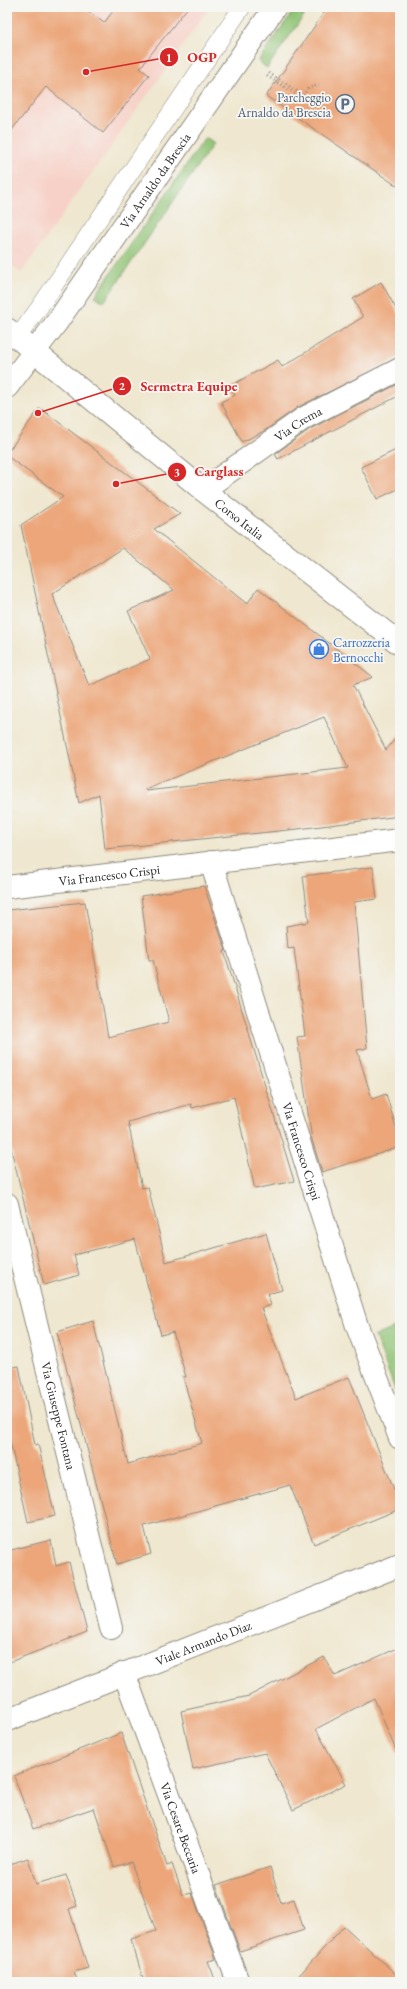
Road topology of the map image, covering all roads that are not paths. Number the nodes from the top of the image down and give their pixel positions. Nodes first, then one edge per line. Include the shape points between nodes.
1 (242, 7) edge
2 (275, 7) edge
3 (19, 339) edge
4 (400, 369) edge
5 (7, 387) edge
6 (203, 490) junction
7 (400, 644) edge
8 (400, 840) edge
9 (211, 862) junction
10 (7, 887) edge
11 (7, 1204) edge
12 (400, 1438) edge
13 (400, 1565) edge
14 (111, 1628) dead end
15 (124, 1673) junction
16 (7, 1720) edge
17 (238, 1982) edge

1 - 3 lane
2 - 3 street, Via Arnaldo da Brescia via 57,322
3 - 5 street, Via Arnaldo da Brescia
3 - 6 street, Corso Italia
4 - 6 street, Via Crema via 304,418
6 - 7 street, Corso Italia
8 - 9 street, Via Francesco Crispi
9 - 10 street, Via Francesco Crispi
9 - 12 street, Via Francesco Crispi via 357,1326
11 - 14 street, Via Giuseppe Fontana
13 - 15 street, Viale Armando Diaz
15 - 16 street, Viale Armando Diaz
15 - 17 street, Via Cesare Beccaria

